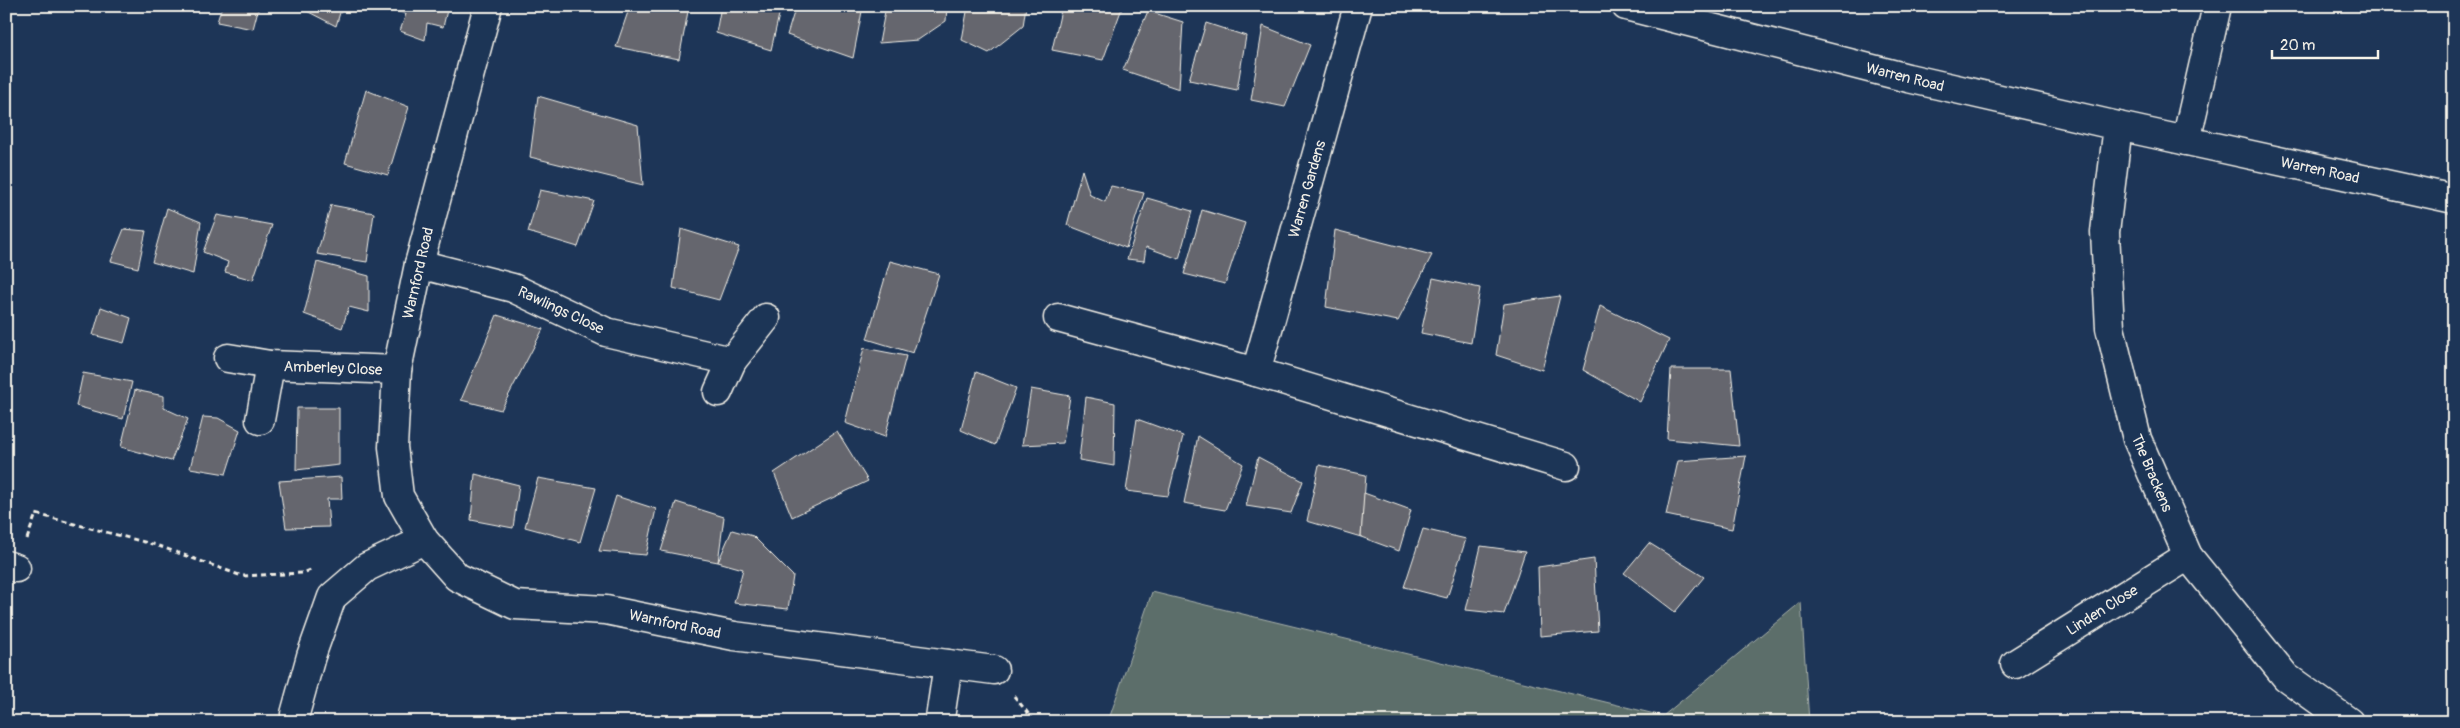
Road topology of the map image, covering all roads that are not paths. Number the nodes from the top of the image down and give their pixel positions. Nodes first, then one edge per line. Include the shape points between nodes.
1 (488, 6) edge
2 (1358, 6) edge
3 (1626, 6) edge
4 (2217, 6) edge
5 (2118, 126) junction
6 (2186, 141) junction
7 (2454, 199) edge
8 (419, 264) junction
9 (766, 318) dead end
10 (1058, 318) dead end
11 (228, 358) dead end
12 (732, 361) junction
13 (270, 365) junction
14 (397, 370) junction
15 (1256, 372) junction
16 (718, 392) dead end
17 (260, 420) dead end
18 (1566, 466) dead end
19 (424, 540) junction
20 (2188, 556) junction
21 (948, 664) junction
22 (2016, 664) dead end
23 (994, 670) dead end
24 (295, 714) dead end
25 (940, 718) dead end
26 (2349, 722) edge

1 - 8 street, Warnford Road
2 - 15 street, Warren Gardens
3 - 5 street, Warren Road via 1908,78
4 - 6 street
5 - 6 street, Warren Road
5 - 20 street, The Brackens via 2105,232 2110,328 2137,440
6 - 7 street, Warren Road
8 - 12 street, Rawlings Close via 513,288 606,332
8 - 14 street, Warnford Road
9 - 12 street
10 - 15 street
11 - 13 street, Amberley Close
12 - 16 street
13 - 14 street, Amberley Close
13 - 17 street, Amberley Close
14 - 19 street, Warnford Road via 393,447 399,496
15 - 18 street
19 - 21 street, Warnford Road via 457,577 515,605 606,610 734,636
19 - 24 street via 367,567 332,598
20 - 22 street, Linden Close
20 - 26 street, The Brackens via 2286,677
21 - 23 street, Warnford Road
21 - 25 street

